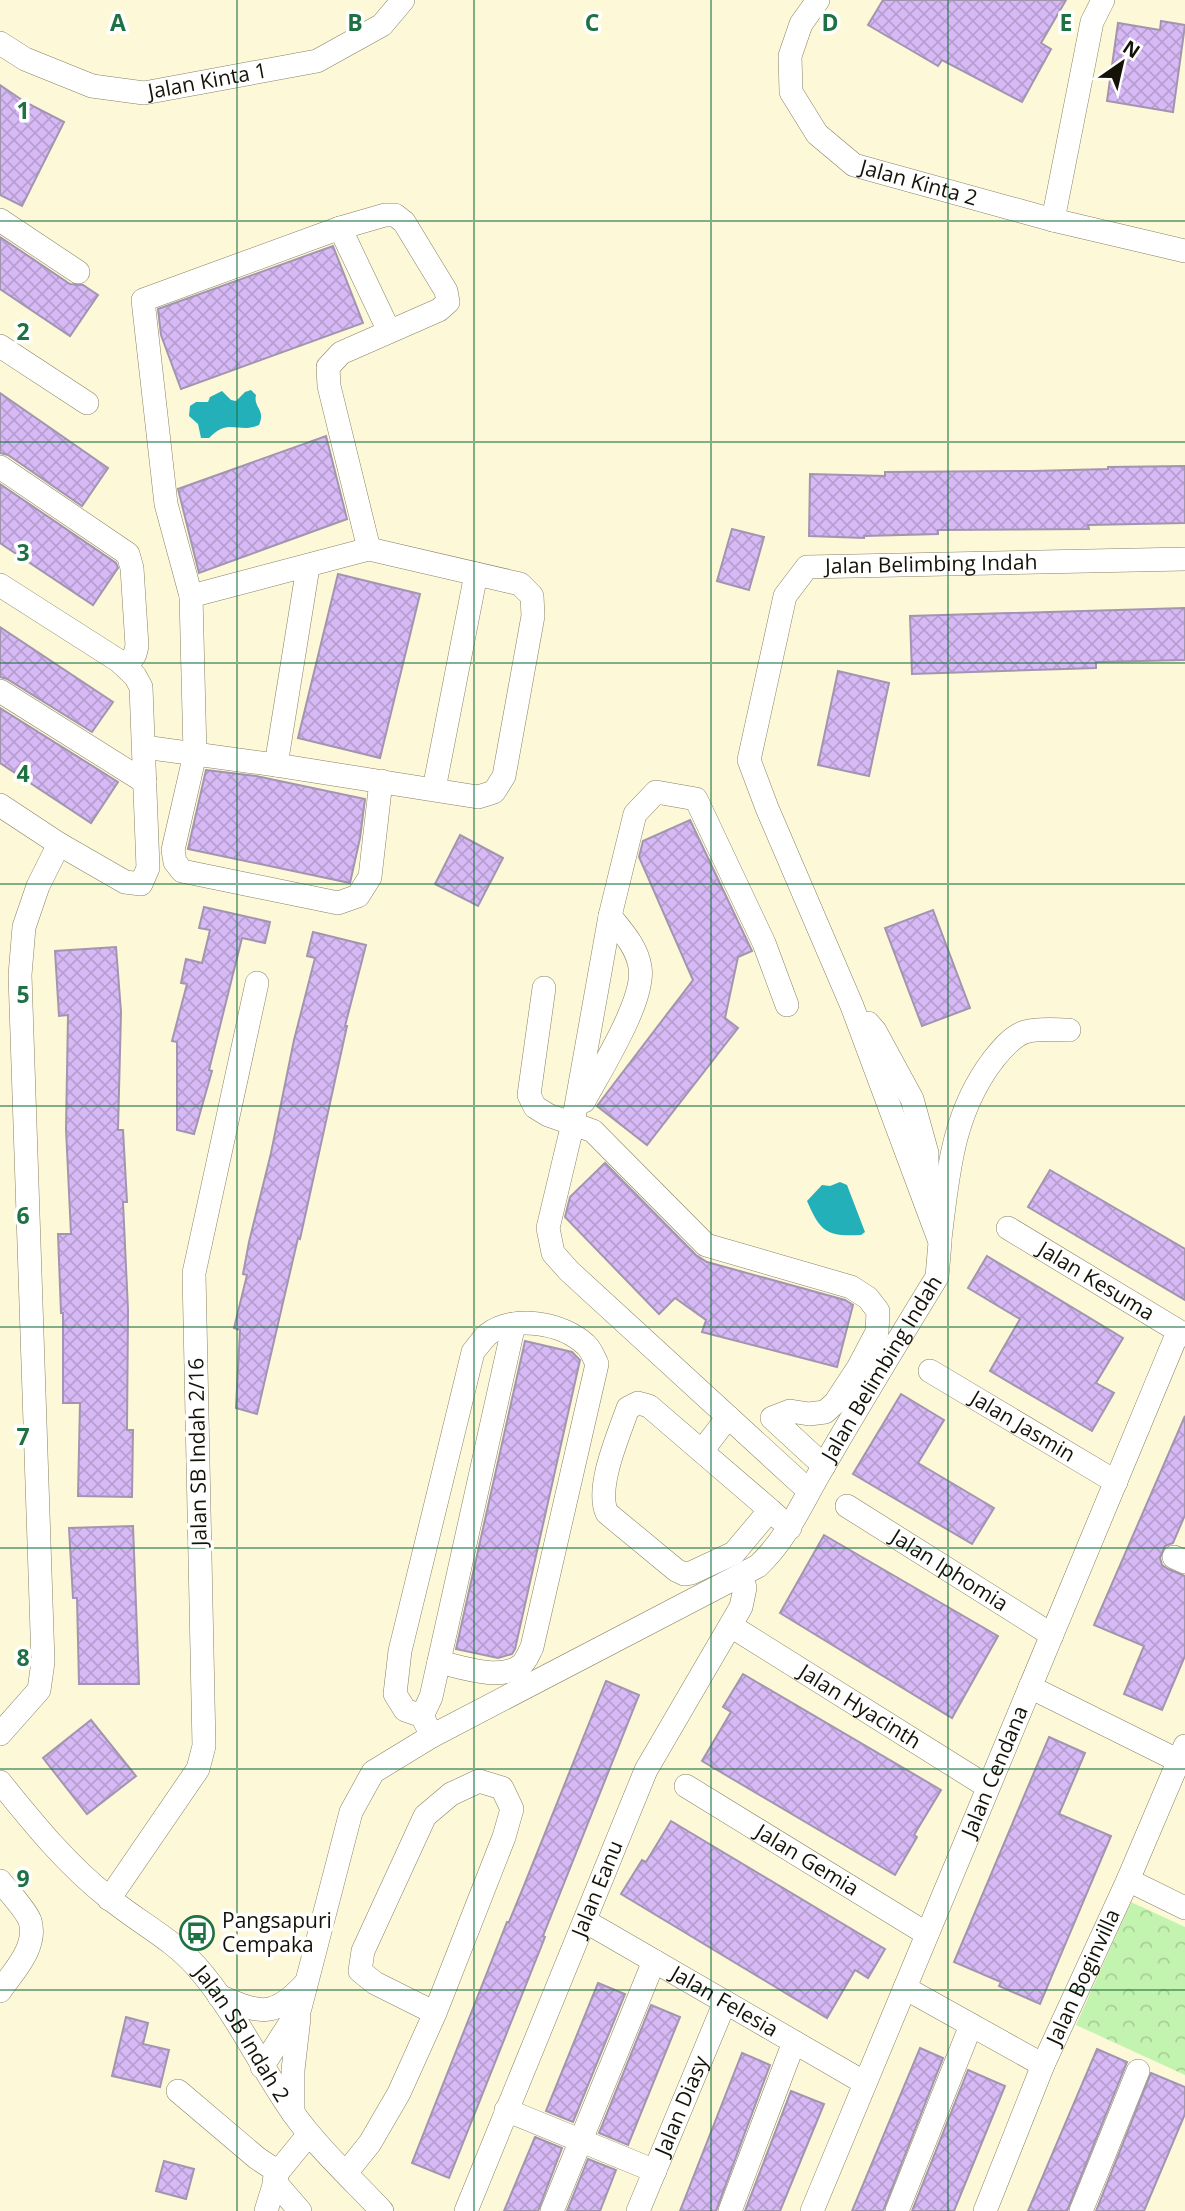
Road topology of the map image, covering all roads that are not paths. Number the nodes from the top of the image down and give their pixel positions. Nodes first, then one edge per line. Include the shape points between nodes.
1 (403, 0) edge
2 (818, 0) edge
3 (1103, 0) edge
4 (0, 43) edge
5 (0, 220) edge
6 (1053, 220) junction
7 (340, 228) junction
8 (1185, 251) edge
9 (78, 272) dead end
10 (389, 331) junction
11 (0, 346) edge
12 (88, 402) dead end
13 (0, 467) edge
14 (369, 549) junction
15 (1185, 559) edge
16 (308, 566) junction
17 (476, 574) junction
18 (0, 585) edge
19 (191, 596) junction
20 (127, 666) junction
21 (0, 691) edge
22 (144, 747) junction
23 (195, 754) junction
24 (276, 765) junction
25 (381, 781) junction
26 (145, 782) junction
27 (434, 789) junction
28 (0, 805) edge
29 (59, 844) junction
30 (610, 916) junction
31 (257, 983) dead end
32 (544, 988) dead end
33 (787, 1005) dead end
34 (1069, 1030) dead end
35 (573, 1123) junction
36 (1008, 1228) dead end
37 (940, 1242) junction
38 (514, 1324) junction
39 (1182, 1334) edge
40 (930, 1371) dead end
41 (728, 1417) junction
42 (772, 1418) junction
43 (748, 1435) junction
44 (702, 1451) junction
45 (824, 1466) junction
46 (1116, 1482) junction
47 (809, 1491) junction
48 (846, 1506) dead end
49 (770, 1510) junction
50 (790, 1528) junction
51 (741, 1576) junction
52 (731, 1626) junction
53 (1052, 1635) junction
54 (439, 1662) junction
55 (1030, 1688) junction
56 (427, 1726) junction
57 (0, 1734) edge
58 (1182, 1753) edge
59 (0, 1782) edge
60 (686, 1786) dead end
61 (988, 1787) junction
62 (1128, 1880) junction
63 (0, 1881) edge
64 (109, 1899) junction
65 (1185, 1908) edge
66 (585, 1921) junction
67 (927, 1934) junction
68 (654, 1961) junction
69 (304, 1985) junction
70 (905, 1988) junction
71 (0, 1991) edge
72 (219, 1996) junction
73 (725, 2002) junction
74 (300, 2008) junction
75 (435, 2013) junction
76 (971, 2025) junction
77 (794, 2042) junction
78 (1043, 2064) junction
79 (262, 2067) junction
80 (1138, 2071) dead end
81 (865, 2083) junction
82 (178, 2091) dead end
83 (506, 2110) junction
84 (293, 2113) junction
85 (309, 2134) junction
86 (581, 2140) junction
87 (655, 2171) junction
88 (346, 2173) junction
89 (276, 2177) junction
90 (266, 2211) edge
91 (300, 2211) edge
92 (382, 2211) edge
93 (466, 2211) edge
94 (552, 2211) edge
95 (638, 2211) edge
96 (730, 2211) edge
97 (812, 2211) edge
98 (897, 2211) edge
99 (985, 2211) edge
100 (1081, 2211) edge

1 - 4 street, Jalan Kinta 1 via 382,25 317,61 144,93 93,86 26,59
2 - 6 street, Jalan Kinta 2 via 801,24 790,56 791,92 817,134 854,165
3 - 6 street via 1092,22
5 - 9 street
6 - 8 street, Jalan Kinta 2
7 - 10 street
7 - 10 street via 395,215 404,222 446,291 448,302 439,310
7 - 19 street via 143,300 166,504
10 - 14 street via 341,353 328,367
11 - 12 street
13 - 20 street via 128,554 137,646
14 - 16 street
14 - 17 street
15 - 37 street, Jalan Belimbing Indah via 807,567 785,596 749,760 852,1006
16 - 19 street
16 - 24 street
17 - 27 street
17 - 27 street via 520,584 532,596 533,615 504,776 495,792 478,797
18 - 20 street
19 - 23 street
20 - 22 street via 141,687
21 - 26 street
22 - 23 street
22 - 26 street
23 - 24 street
23 - 25 street via 173,850 182,871 338,903 358,896 370,877
24 - 25 street
25 - 27 street
26 - 29 street via 148,869 141,884 125,882
28 - 29 street
29 - 57 street via 24,927 20,975 43,1662 38,1690
30 - 33 street via 635,814 656,792 696,799 764,943
30 - 35 street
30 - 35 street via 629,940 640,966 641,985
31 - 64 street, Jalan SB Indah 2/16 via 194,1273 204,1746 198,1769
32 - 35 street via 529,1095 535,1107
34 - 37 street via 1025,1032 1004,1045 978,1080 960,1118 948,1170
35 - 41 street via 548,1228 553,1253
35 - 42 street via 593,1131 706,1245 851,1287 878,1311 877,1332 835,1403 825,1412 790,1411
36 - 39 street, Jalan Kesuma
37 - 45 street, Jalan Belimbing Indah via 937,1277
38 - 54 street
38 - 54 street via 568,1332 589,1346 597,1364 532,1647 522,1665 507,1672
38 - 56 street via 488,1334 472,1352 400,1651 395,1694 405,1710
39 - 46 street, Jalan Cendana
40 - 46 street, Jalan Jasmin
41 - 43 street
41 - 44 street
42 - 43 street
42 - 45 street
43 - 47 street
44 - 49 street
44 - 49 street via 649,1406 638,1403 628,1408 602,1495 607,1513 684,1574 734,1553
45 - 47 street, Jalan Belimbing Indah
46 - 53 street, Jalan Cendana
47 - 50 street, Jalan Belimbing Indah
48 - 53 street, Jalan Iphomia
49 - 50 street
50 - 51 street, Jalan Belimbing Indah via 774,1551
51 - 52 street, Jalan Eanu via 745,1588
51 - 56 street, Jalan Belimbing Indah
52 - 61 street, Jalan Hyacinth
52 - 66 street, Jalan Eanu via 646,1770
53 - 55 street, Jalan Cendana
54 - 56 street
55 - 58 street
55 - 61 street, Jalan Cendana
56 - 69 street, Jalan Belimbing Indah via 373,1772 351,1812
58 - 62 street, Jalan Boginvilla
59 - 64 street, Jalan SB Indah 2 via 68,1862
60 - 67 street, Jalan Gemia
61 - 67 street, Jalan Cendana
62 - 65 street
62 - 78 street, Jalan Boginvilla
63 - 71 street via 30,1921 31,1938 26,1954
64 - 72 street, Jalan SB Indah 2 via 178,1946
66 - 68 street, Jalan Felesia
66 - 83 street, Jalan Eanu
67 - 70 street, Jalan Cendana
68 - 73 street, Jalan Felesia
68 - 86 street
69 - 72 street via 272,2010 251,2009
69 - 74 street, Jalan Belimbing Indah
70 - 76 street
70 - 81 street, Jalan Cendana
72 - 79 street, Jalan SB Indah 2
73 - 77 street, Jalan Felesia
73 - 87 street, Jalan Diasy
74 - 79 street, Jalan Belimbing Indah
74 - 84 street
75 - 75 street via 512,1809 502,1788 479,1781 451,1794 425,1816 363,1951 360,1971
75 - 88 street via 400,2093
76 - 78 street
76 - 98 street
77 - 81 street, Jalan Felesia
77 - 96 street
78 - 99 street, Jalan Boginvilla
79 - 84 street, Jalan SB Indah 2
80 - 100 street
81 - 97 street, Jalan Cendana
82 - 89 street
83 - 86 street
83 - 93 street, Jalan Eanu
84 - 85 street, Jalan SB Indah 2
85 - 88 street, Jalan SB Indah 2
85 - 89 street
86 - 87 street
86 - 94 street
87 - 95 street, Jalan Diasy
88 - 92 street, Jalan SB Indah 2
89 - 90 street
89 - 91 street

